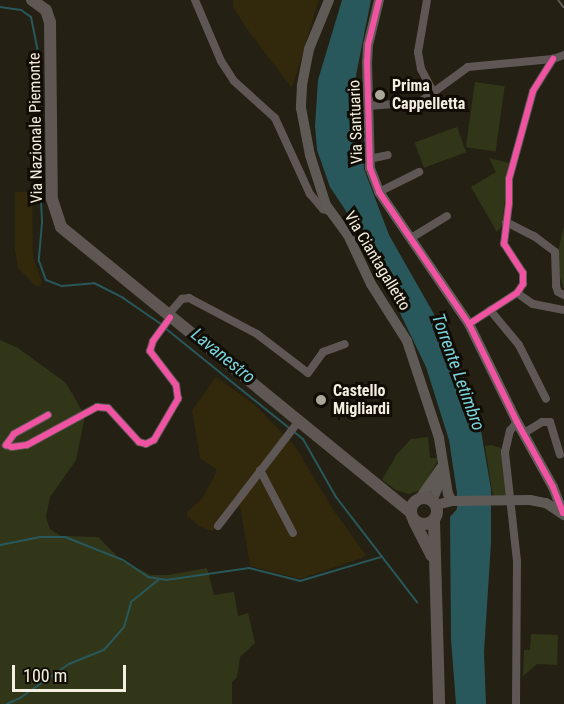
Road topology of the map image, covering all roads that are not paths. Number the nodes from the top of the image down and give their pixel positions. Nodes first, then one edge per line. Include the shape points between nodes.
1 (32, 0) edge
2 (195, 0) edge
3 (329, 0) edge
4 (379, 0) edge
5 (427, 0) edge
6 (564, 55) edge
7 (553, 59) junction
8 (434, 93) junction
9 (368, 106) junction
10 (387, 155) dead end
11 (369, 159) junction
12 (419, 172) dead end
13 (379, 192) junction
14 (329, 211) junction
15 (447, 216) dead end
16 (506, 222) junction
17 (411, 238) junction
18 (517, 293) junction
19 (564, 295) edge
20 (490, 310) junction
21 (564, 310) edge
22 (169, 317) junction
23 (469, 324) junction
24 (345, 344) dead end
25 (546, 399) dead end
26 (48, 415) dead end
27 (517, 422) junction
28 (297, 423) junction
29 (524, 433) junction
30 (560, 454) dead end
31 (443, 465) junction
32 (260, 470) junction
33 (454, 501) junction
34 (421, 506) junction
35 (563, 514) edge
36 (434, 520) junction
37 (218, 526) dead end
38 (294, 533) dead end
39 (435, 563) junction
40 (440, 704) edge
41 (516, 704) edge

1 - 22 main road, Via Nazionale Piemonte via 46,10 50,22 55,214 72,239
2 - 14 street, Via Ciantagalletto via 221,61 234,81 275,118 310,194
3 - 14 street via 309,49 302,108 318,187
4 - 9 street, Via Santuario via 368,45
5 - 8 street via 418,52 421,69
6 - 7 street
7 - 8 street via 468,67
7 - 16 street via 532,91 509,179
8 - 9 street via 420,102
9 - 11 street, Via Santuario
10 - 11 street
11 - 13 street, Via Santuario
12 - 13 street
13 - 17 street, Via Santuario
14 - 31 street, Via Ciantagalletto via 348,235 370,284 407,341 439,438
15 - 17 street
16 - 18 street via 504,244 523,273 523,284
16 - 19 street via 555,252 556,286
17 - 23 street, Via Santuario
18 - 20 street
18 - 21 street via 533,304
20 - 23 street
20 - 25 street via 519,345
22 - 24 street via 182,299 189,297 257,334 308,373 323,352
22 - 26 street via 150,351 178,390 178,399 154,440 139,442 108,408 97,407 27,445 6,445 14,434
22 - 28 main road, Via Nazionale Piemonte
23 - 27 street, Via Santuario
27 - 29 street, Via Santuario
27 - 41 street via 504,452 517,561
28 - 32 street
28 - 34 main road, Via Nazionale Piemonte via 384,489
29 - 30 street via 543,422 550,423
29 - 35 street, Via Santuario via 554,487
31 - 33 street, Via Ciantagalletto via 448,494
31 - 34 street
32 - 37 street
32 - 38 street
33 - 34 street
33 - 35 street via 539,501
34 - 36 main road via 437,513
34 - 36 main road, Via Nazionale Piemonte via 426,524
34 - 39 main road
36 - 39 main road
39 - 40 main road

